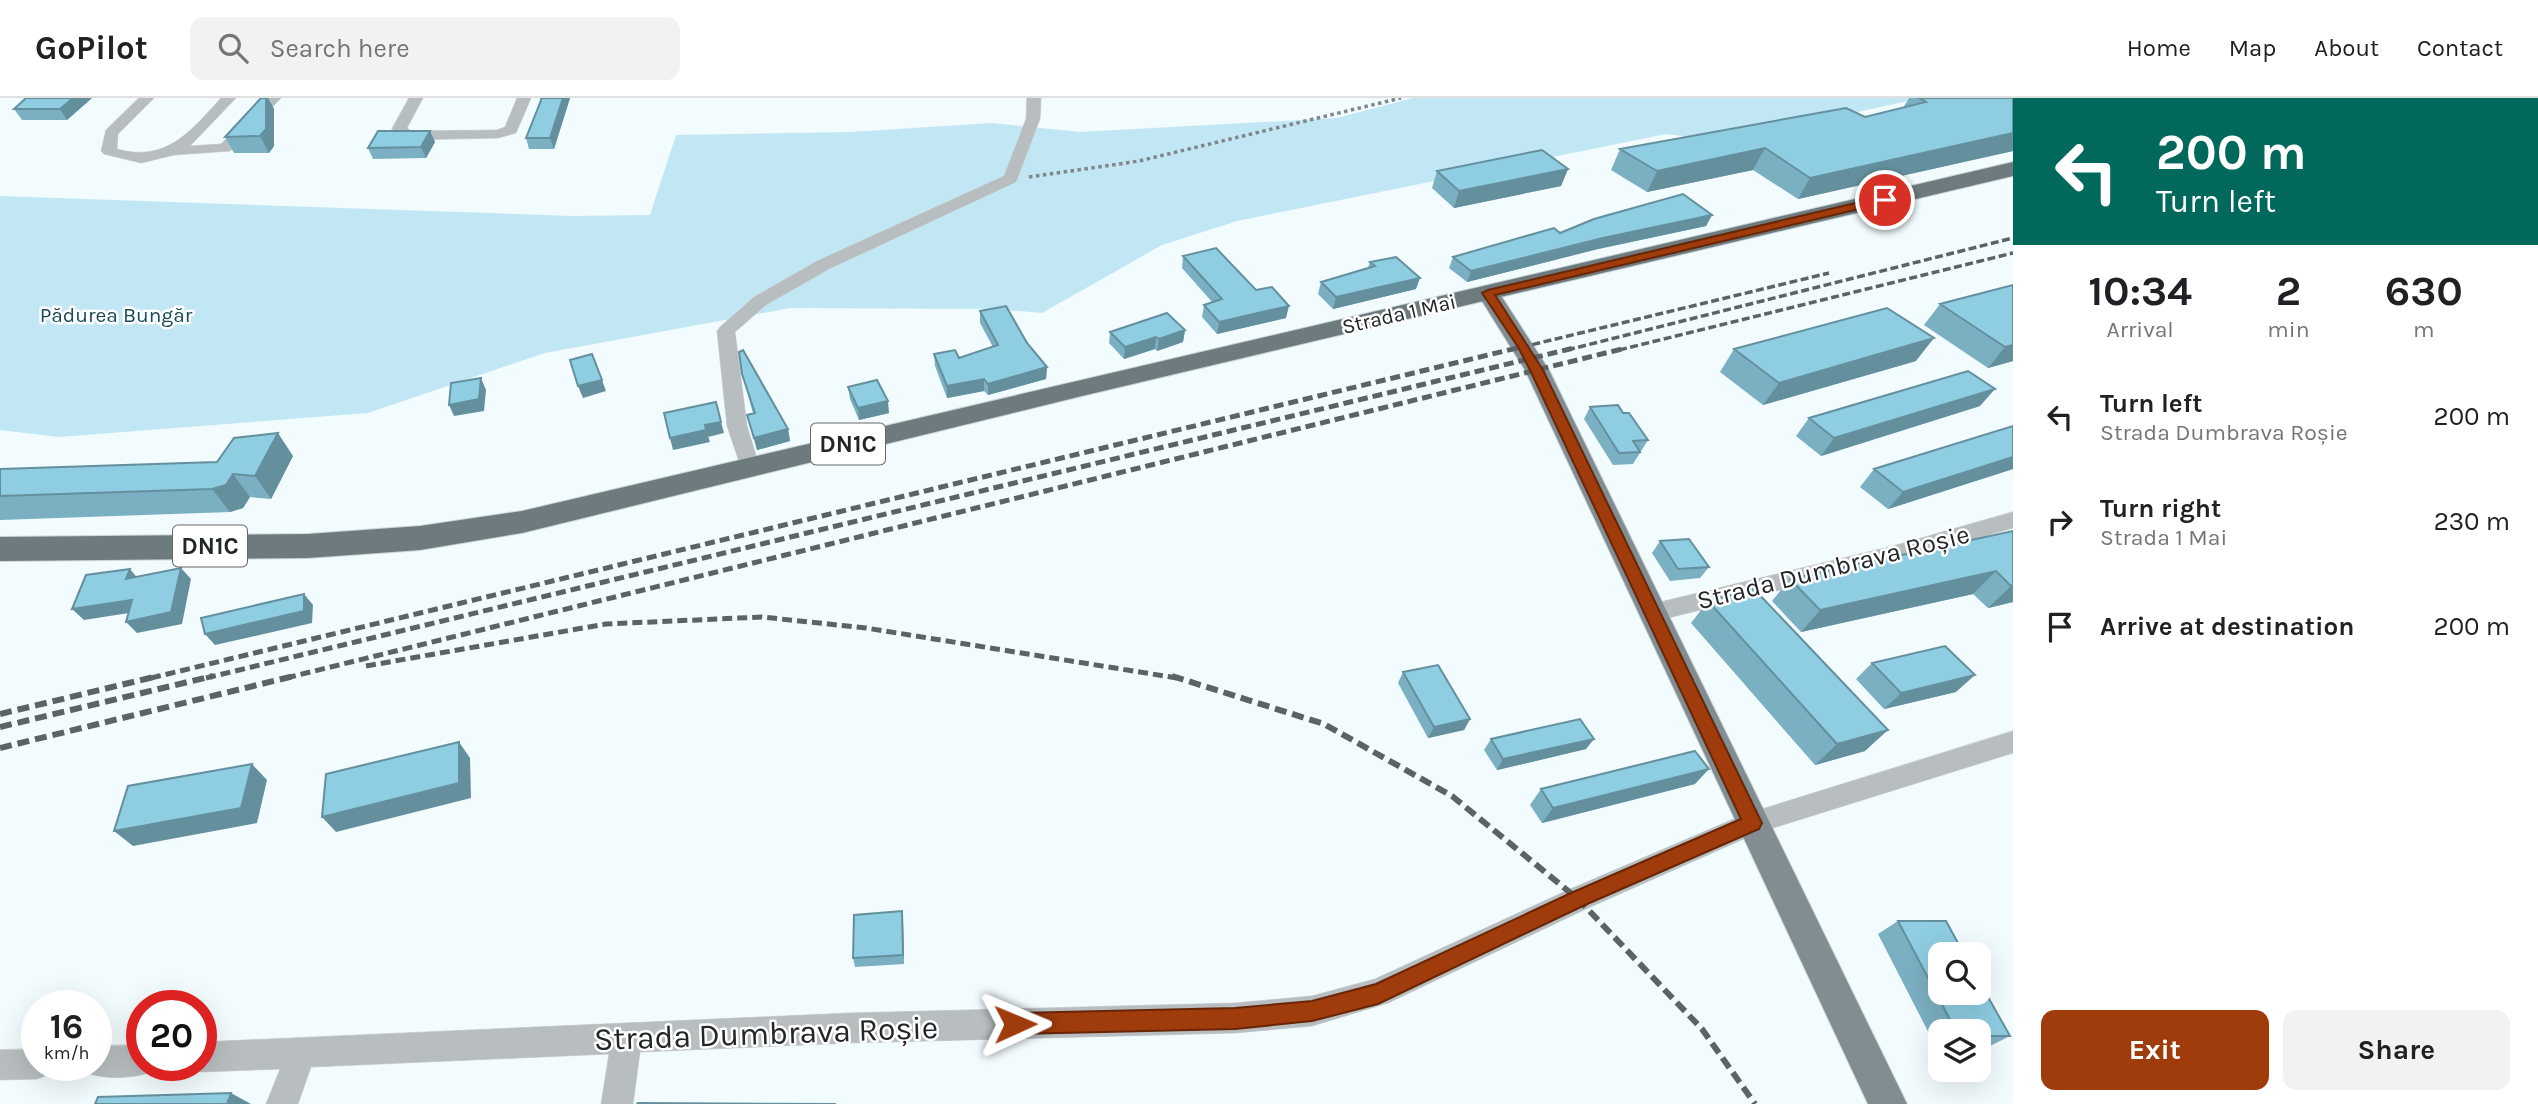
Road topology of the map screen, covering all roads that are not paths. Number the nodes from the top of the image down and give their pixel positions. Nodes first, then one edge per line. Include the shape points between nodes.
1 (147, 98) edge
2 (229, 98) edge
3 (274, 98) edge
4 (416, 98) edge
5 (524, 98) edge
6 (1034, 98) edge
7 (173, 151) junction
8 (2013, 169) edge
9 (1488, 293) junction
10 (750, 468) junction
11 (2013, 520) edge
12 (0, 549) edge
13 (1652, 613) junction
14 (2013, 742) edge
15 (1752, 823) junction
16 (627, 1039) junction
17 (301, 1053) junction
18 (217, 1056) edge
19 (21, 1064) edge
20 (0, 1065) edge
21 (282, 1104) edge
22 (617, 1104) edge
23 (1888, 1104) edge

1 - 7 street via 111,133 109,151 140,159
2 - 7 street via 185,145
3 - 7 street via 225,148
4 - 5 street via 400,129 407,136 511,130
6 - 10 street via 1033,119 1011,179 822,265 760,301 726,331 737,426
8 - 9 highway, Strada 1 Mai / DN1C
9 - 10 highway, Strada 1 Mai / DN1C
9 - 13 main road via 1537,370
10 - 12 highway, DN1C via 522,522 421,538 308,545
11 - 13 street, Strada Dumbrava Roșie
13 - 15 main road
14 - 15 street, Strada Dumbrava Roșie
15 - 16 street, Strada Dumbrava Roșie via 1378,993 1312,1011 1235,1018
15 - 23 main road
16 - 17 street, Strada Dumbrava Roșie
16 - 22 street
17 - 18 street, Strada Dumbrava Roșie
17 - 21 street
19 - 20 street

